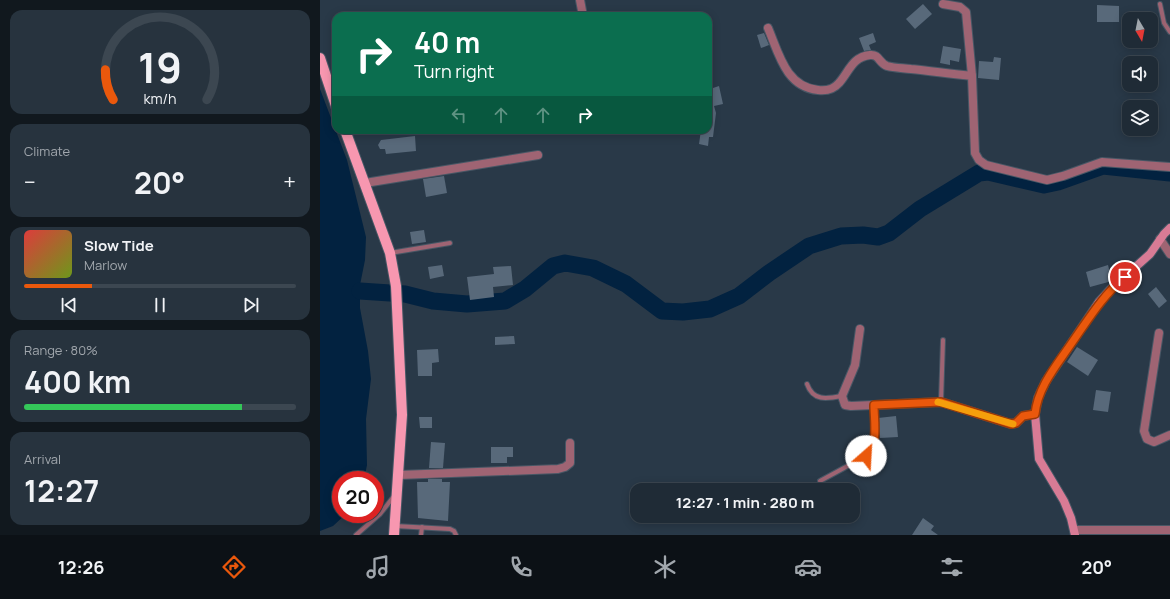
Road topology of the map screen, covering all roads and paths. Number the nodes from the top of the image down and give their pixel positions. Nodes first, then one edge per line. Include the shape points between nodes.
1 (580, 0) edge
2 (943, 4) dead end
3 (1160, 4) dead end
4 (583, 12) edge
5 (768, 28) dead end
6 (1170, 32) edge
7 (320, 58) edge
8 (972, 76) junction
9 (332, 92) edge
10 (346, 134) edge
11 (538, 155) dead end
12 (1170, 167) edge
13 (364, 183) junction
14 (1170, 228) edge
15 (1160, 239) junction
16 (450, 243) dead end
17 (390, 253) junction
18 (1170, 254) edge
19 (860, 328) dead end
20 (1159, 333) dead end
21 (943, 340) dead end
22 (808, 384) dead end
23 (842, 396) junction
24 (941, 402) junction
25 (874, 405) junction
26 (1035, 414) junction
27 (1170, 435) edge
28 (570, 443) dead end
29 (399, 475) junction
30 (820, 481) dead end
31 (397, 492) junction
32 (422, 527) junction
33 (394, 530) edge
34 (1170, 530) edge
35 (1075, 533) edge
36 (356, 535) edge
37 (421, 535) edge
38 (456, 535) edge

1 - 4 street
2 - 8 street via 960,7 966,12
3 - 6 lane via 1164,23
5 - 8 street via 792,79 813,90 826,91 833,88 850,66 870,55 879,58 887,66
7 - 9 main road
8 - 12 street via 975,152 979,160 986,165 1046,180 1102,162
10 - 13 main road
11 - 13 street
13 - 17 main road
14 - 15 street
15 - 18 street
15 - 26 street via 1150,254 1099,302 1046,381 1038,398
16 - 17 lane
17 - 29 main road via 398,308 402,415
19 - 23 street via 855,365
20 - 27 street via 1144,431 1147,439 1154,442
21 - 24 lane
22 - 23 lane via 810,393 816,397
23 - 25 street via 845,405
24 - 25 street
24 - 26 street via 1011,424 1023,416
25 - 30 lane via 875,443 872,450 866,456
26 - 35 street via 1039,459 1064,501
28 - 29 street via 570,462 558,469
29 - 31 main road
31 - 33 main road
31 - 36 lane via 380,514
32 - 33 lane
32 - 37 lane
32 - 38 lane via 450,529
34 - 35 street

